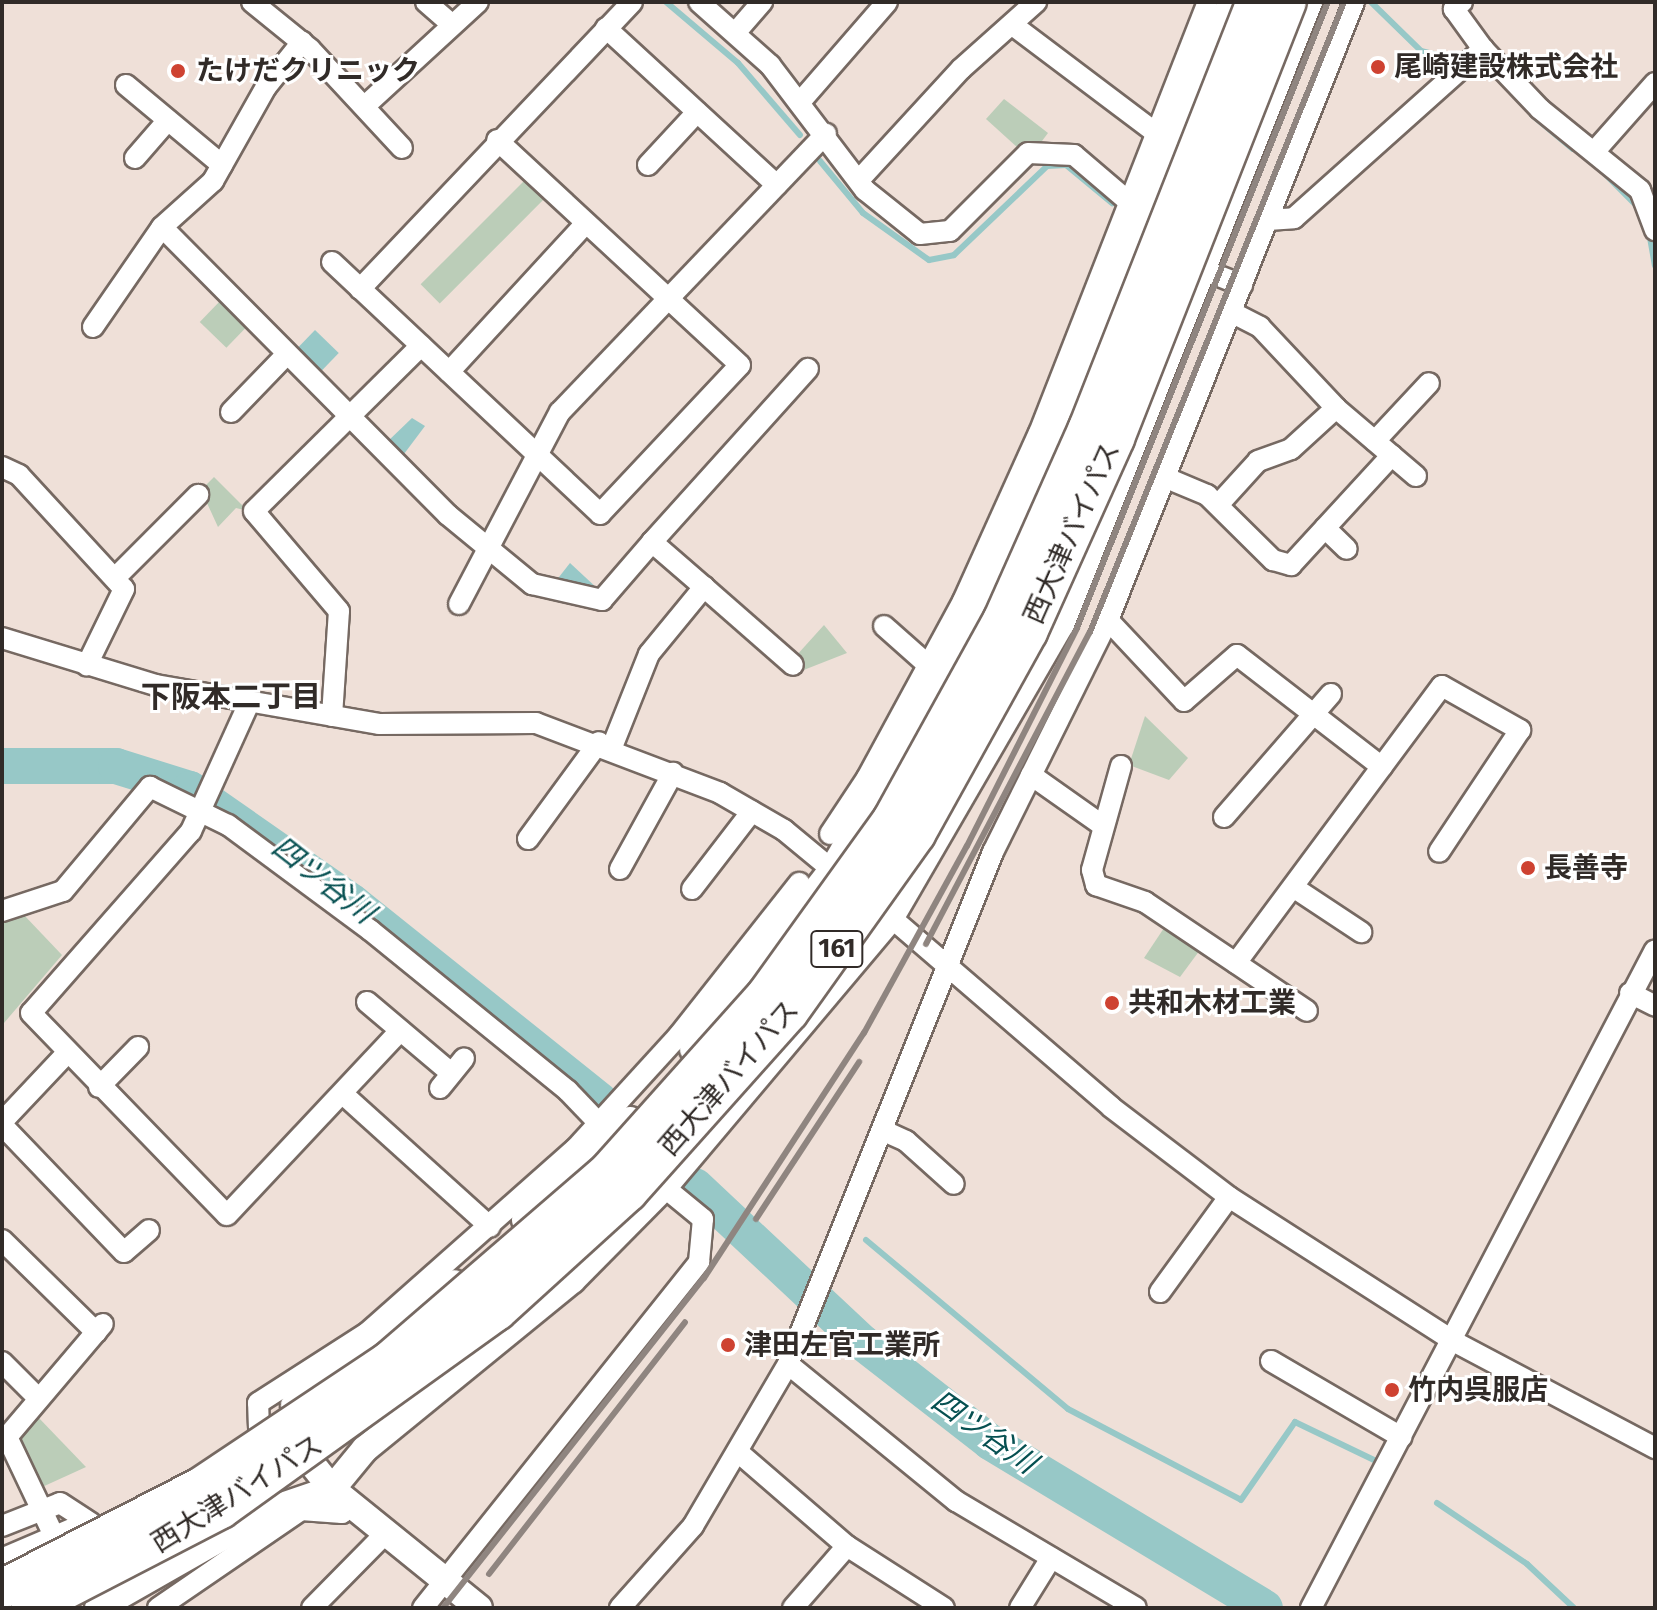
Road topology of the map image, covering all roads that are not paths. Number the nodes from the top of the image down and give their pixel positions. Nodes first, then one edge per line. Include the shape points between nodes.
1 (252, 2) edge
2 (426, 2) edge
3 (478, 2) edge
4 (632, 2) edge
5 (699, 2) edge
6 (762, 2) edge
7 (887, 2) edge
8 (1036, 2) edge
9 (1208, 2) edge
10 (1232, 2) edge
11 (1256, 2) edge
12 (1287, 2) edge
13 (1309, 2) edge
14 (1354, 2) edge
15 (1462, 2) edge
16 (452, 25) junction
17 (1014, 26) junction
18 (606, 28) junction
19 (736, 32) junction
20 (302, 42) junction
21 (1483, 49) junction
22 (1655, 83) edge
23 (126, 85) dead end
24 (801, 101) junction
25 (366, 105) junction
26 (697, 112) junction
27 (168, 120) junction
28 (1156, 133) junction
29 (826, 134) junction
30 (497, 140) junction
31 (402, 148) dead end
32 (1594, 152) junction
33 (135, 158) dead end
34 (222, 165) junction
35 (648, 165) dead end
36 (859, 180) junction
37 (777, 185) junction
38 (1129, 202) junction
39 (1268, 220) junction
40 (586, 223) junction
41 (162, 227) junction
42 (1655, 230) edge
43 (1127, 241) junction
44 (332, 262) dead end
45 (1205, 271) junction
46 (1242, 285) junction
47 (360, 289) junction
48 (666, 297) junction
49 (1231, 312) junction
50 (93, 327) dead end
51 (421, 346) junction
52 (285, 356) junction
53 (808, 369) dead end
54 (449, 372) junction
55 (1429, 383) dead end
56 (1336, 408) junction
57 (231, 412) dead end
58 (349, 419) junction
59 (1375, 441) junction
60 (535, 452) junction
61 (1392, 455) junction
62 (2, 467) edge
63 (1416, 476) dead end
64 (1164, 477) junction
65 (198, 495) dead end
66 (1218, 505) junction
67 (1325, 528) junction
68 (652, 542) junction
69 (484, 546) junction
70 (1347, 549) dead end
71 (117, 576) junction
72 (704, 587) junction
73 (459, 604) dead end
74 (1108, 620) junction
75 (884, 626) dead end
76 (2, 638) edge
77 (87, 665) junction
78 (793, 665) dead end
79 (928, 665) junction
80 (1331, 694) dead end
81 (249, 703) junction
82 (1313, 714) junction
83 (332, 716) junction
84 (606, 745) junction
85 (1121, 766) dead end
86 (1382, 767) junction
87 (673, 773) junction
88 (1031, 775) junction
89 (875, 782) junction
90 (202, 802) junction
91 (752, 811) junction
92 (1224, 817) dead end
93 (1102, 825) junction
94 (830, 834) dead end
95 (528, 839) dead end
96 (1439, 852) dead end
97 (620, 869) dead end
98 (832, 870) junction
99 (799, 883) dead end
100 (1293, 887) junction
101 (692, 889) dead end
102 (2, 911) edge
103 (891, 917) junction
104 (1361, 932) dead end
105 (768, 940) junction
106 (1655, 950) edge
107 (1236, 963) junction
108 (946, 965) junction
109 (1630, 993) junction
110 (367, 1002) dead end
111 (1655, 1006) edge
112 (1307, 1011) dead end
113 (400, 1031) junction
114 (138, 1047) dead end
115 (66, 1054) junction
116 (452, 1073) dead end
117 (99, 1087) junction
118 (343, 1094) junction
119 (2, 1124) edge
120 (884, 1131) junction
121 (605, 1132) junction
122 (954, 1184) dead end
123 (664, 1187) junction
124 (1229, 1197) junction
125 (490, 1227) junction
126 (149, 1230) dead end
127 (2, 1240) edge
128 (1160, 1292) dead end
129 (1453, 1341) junction
130 (1271, 1361) dead end
131 (2, 1362) edge
132 (788, 1364) junction
133 (39, 1399) junction
134 (267, 1424) junction
135 (1401, 1437) junction
136 (1655, 1448) edge
137 (738, 1452) junction
138 (342, 1496) junction
139 (38, 1511) junction
140 (91, 1523) junction
141 (2, 1526) edge
142 (387, 1532) junction
143 (56, 1540) junction
144 (847, 1546) junction
145 (1051, 1558) junction
146 (2, 1562) edge
147 (446, 1581) junction
148 (2, 1589) edge
149 (30, 1608) edge
150 (98, 1608) edge
151 (158, 1608) edge
152 (312, 1608) edge
153 (423, 1608) edge
154 (479, 1608) edge
155 (620, 1608) edge
156 (793, 1608) edge
157 (944, 1608) edge
158 (1020, 1608) edge
159 (1136, 1608) edge
160 (1311, 1608) edge

1 - 20 street
2 - 16 street
3 - 16 street
4 - 18 street
5 - 19 street
6 - 19 street
7 - 24 street
8 - 17 street
9 - 28 street
10 - 43 street
11 - 148 highway, 西大津バイパス / 161, bridge via 1094,414 1002,621 892,820 767,994 608,1172 388,1362 202,1486
12 - 149 highway, 西大津バイパス / 161, bridge via 1115,438 1028,632 916,834 789,1012 628,1192 497,1311 221,1509
13 - 45 street
14 - 39 street
15 - 21 street via 1454,9
16 - 25 street
17 - 28 street
17 - 36 street via 961,69
18 - 26 street
18 - 30 street
19 - 24 street
20 - 25 street
20 - 34 street
21 - 32 street
21 - 39 street via 1294,218
22 - 32 street
23 - 27 street
24 - 29 street
25 - 31 street
26 - 35 street
26 - 37 street
27 - 33 street
27 - 34 street
28 - 38 street
29 - 36 street
29 - 37 street
30 - 40 street
30 - 47 street
32 - 42 street via 1640,190
34 - 41 street
36 - 38 street via 920,234 950,231 1028,153 1074,155
37 - 48 street
38 - 43 street
39 - 46 street
40 - 48 street
40 - 54 street
41 - 50 street
41 - 52 street
43 - 45 street
43 - 79 street
43 - 89 street via 964,644
44 - 47 street
45 - 46 street
45 - 103 street via 1061,624
46 - 49 street
47 - 51 street
48 - 60 street via 560,412
48 - 60 street via 740,365 600,514
49 - 56 street via 1260,327
49 - 64 street
51 - 54 street
51 - 58 street
52 - 57 street
52 - 58 street
53 - 68 street
54 - 60 street
55 - 59 street
56 - 59 street
56 - 66 street via 1291,449 1258,461
58 - 69 street
58 - 83 street via 254,511 339,611
59 - 61 street
60 - 69 street
61 - 63 street
61 - 67 street
62 - 71 street via 19,475
64 - 66 street
64 - 74 street
65 - 71 street
66 - 67 street via 1273,560 1291,565
67 - 70 street
68 - 69 street via 602,600 589,602 532,584
68 - 72 street
69 - 73 street
71 - 77 street via 124,589
72 - 78 street via 773,638
72 - 84 street via 649,654
74 - 82 street via 1184,701 1237,655
74 - 88 street
75 - 79 street
76 - 77 street
77 - 81 street
79 - 89 street
80 - 82 street
81 - 83 street
81 - 90 street
82 - 86 street
82 - 92 street
83 - 84 street via 379,724 536,723
84 - 87 street
84 - 95 street
85 - 93 street
86 - 96 street via 1442,686 1520,730
86 - 100 street
87 - 91 street
87 - 97 street
88 - 93 street
88 - 108 street
89 - 94 street
89 - 98 street
90 - 102 street via 144,790 63,891
90 - 115 street via 191,831 31,1013
90 - 121 street via 568,1091
91 - 98 street
91 - 101 street
93 - 107 street via 1092,870 1096,885 1145,902
98 - 103 street
98 - 105 street
99 - 105 street
100 - 104 street
100 - 107 street
103 - 108 street
103 - 123 street
105 - 121 street
106 - 109 street
107 - 112 street
108 - 120 street
108 - 124 street
109 - 111 street
109 - 129 street
110 - 113 street
113 - 116 street
113 - 118 street
114 - 117 street
115 - 117 street
115 - 119 street
117 - 118 street via 227,1215
118 - 125 street
119 - 126 street via 124,1252
120 - 122 street
120 - 132 street
121 - 125 street
121 - 134 street via 467,1272
123 - 138 street via 572,1280 365,1449
123 - 147 street via 703,1219 699,1262
124 - 128 street
124 - 129 street
125 - 134 street via 368,1332 258,1403
127 - 133 street via 99,1328
129 - 135 street
129 - 136 street
130 - 135 street
131 - 133 street
132 - 137 street
132 - 145 street via 956,1501
133 - 139 street via 7,1437
134 - 138 street
134 - 140 street
135 - 160 street
137 - 144 street
137 - 155 street via 693,1526
138 - 142 street
138 - 150 street via 270,1510
138 - 151 street via 342,1513 301,1510
139 - 140 street via 60,1503
139 - 141 street
139 - 143 street
140 - 143 street
142 - 147 street
142 - 152 street
143 - 146 street
144 - 156 street
144 - 157 street
145 - 158 street
145 - 159 street
147 - 153 street
147 - 154 street

